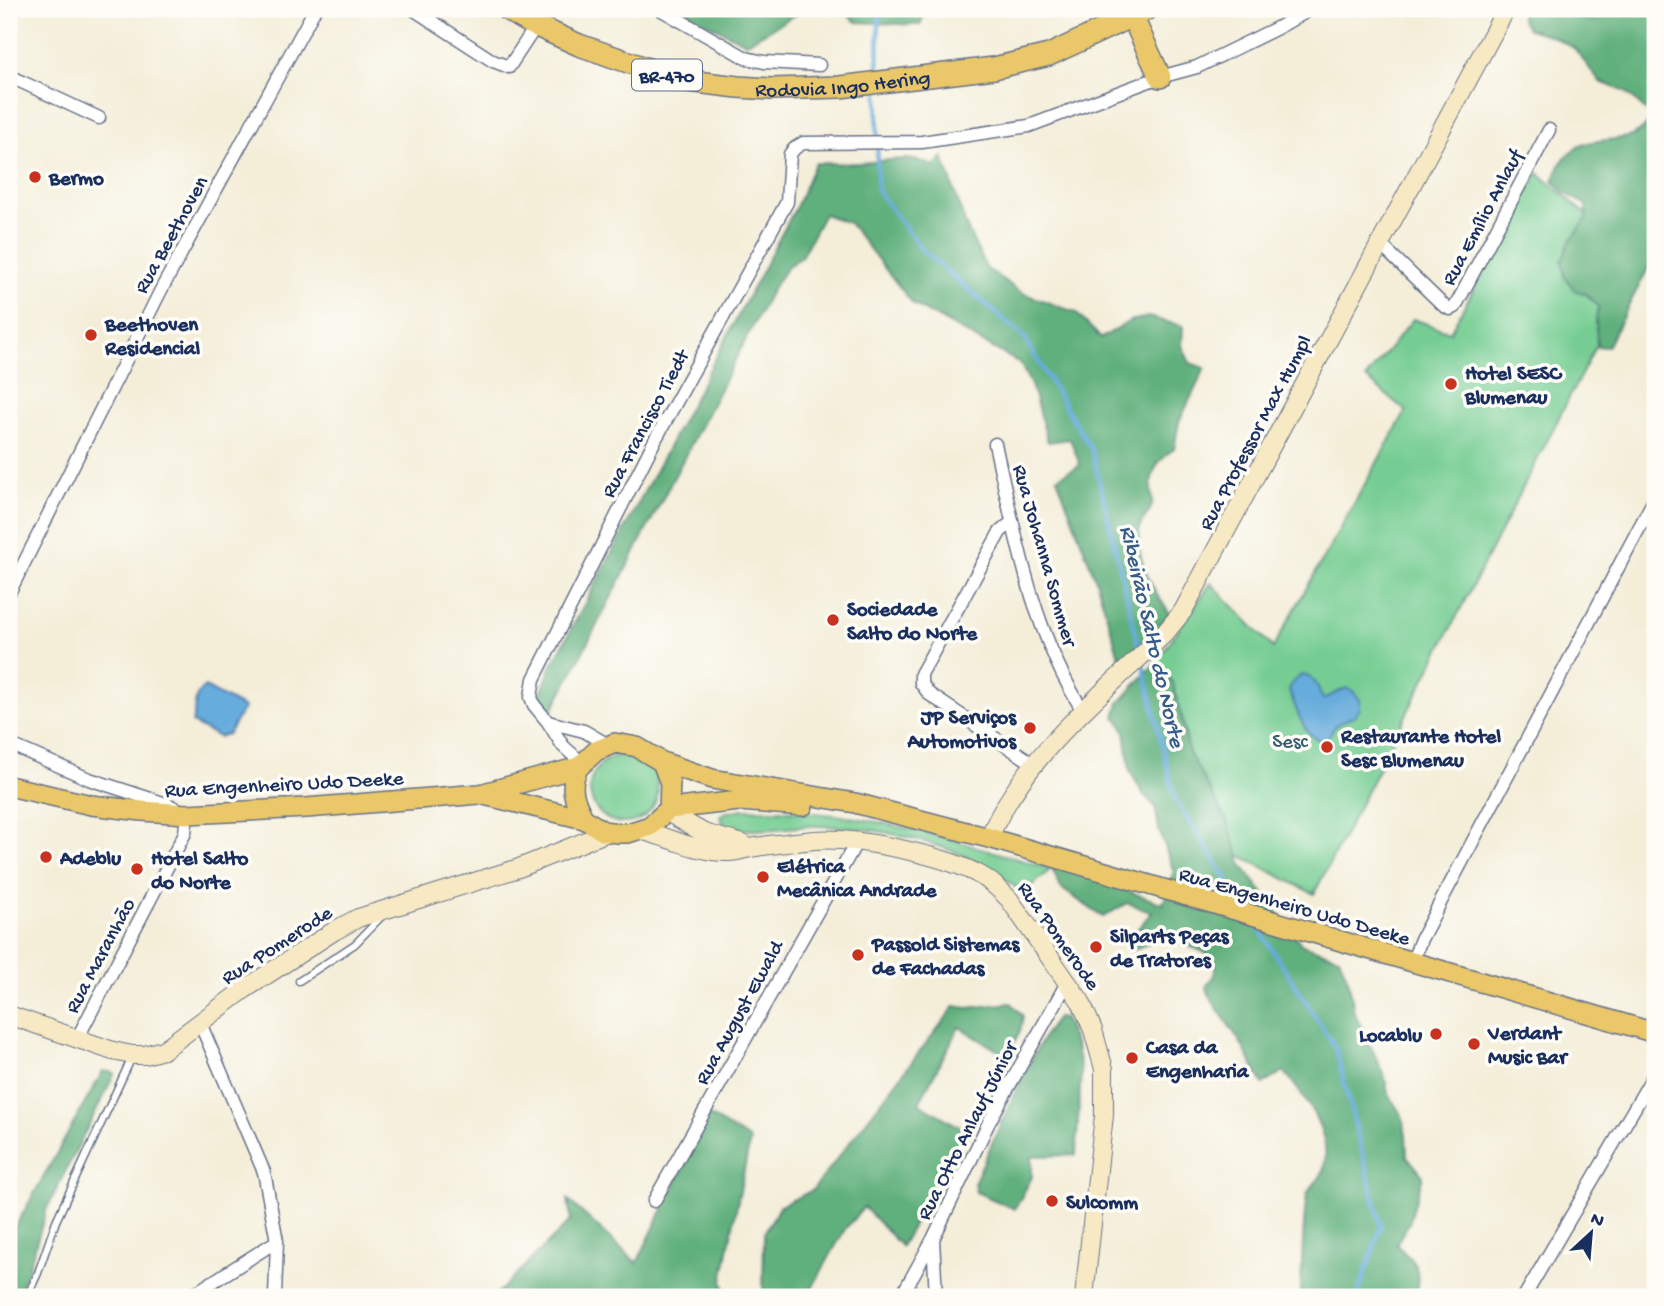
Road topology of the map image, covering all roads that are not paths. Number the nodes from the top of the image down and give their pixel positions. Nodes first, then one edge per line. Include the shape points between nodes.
1 (315, 9) edge
2 (413, 9) edge
3 (506, 9) edge
4 (660, 9) edge
5 (1311, 9) edge
6 (1506, 9) edge
7 (1140, 12) edge
8 (536, 26) junction
9 (819, 65) dead end
10 (9, 76) edge
11 (1160, 77) junction
12 (99, 118) dead end
13 (1549, 130) dead end
14 (1380, 244) junction
15 (995, 444) dead end
16 (1655, 498) edge
17 (1012, 522) junction
18 (9, 593) edge
19 (1084, 712) junction
20 (548, 722) junction
21 (9, 744) edge
22 (608, 745) junction
23 (662, 762) junction
24 (580, 764) junction
25 (1034, 764) junction
26 (9, 786) edge
27 (480, 794) junction
28 (668, 811) junction
29 (187, 814) junction
30 (586, 820) junction
31 (922, 822) junction
32 (641, 830) junction
33 (608, 832) junction
34 (989, 838) junction
35 (856, 843) junction
36 (577, 846) junction
37 (757, 846) junction
38 (391, 908) junction
39 (1412, 963) junction
40 (299, 981) dead end
41 (1068, 981) junction
42 (9, 1014) edge
43 (200, 1023) junction
44 (1655, 1033) edge
45 (78, 1037) junction
46 (132, 1055) junction
47 (1655, 1073) edge
48 (654, 1201) dead end
49 (933, 1239) junction
50 (277, 1241) junction
51 (27, 1297) edge
52 (189, 1297) edge
53 (275, 1297) edge
54 (901, 1297) edge
55 (936, 1297) edge
56 (1084, 1297) edge
57 (1524, 1297) edge

1 - 18 street, Rua Beethoven via 161,290
2 - 8 street via 509,67
3 - 8 highway, Rodovia Ingo Hering / BR-470
4 - 9 street via 746,58
5 - 11 street via 1197,67
6 - 14 street, Rua Professor Max Humpl
7 - 8 highway, Rodovia Ingo Hering / BR-470 via 1049,55 993,68 840,87 738,88 680,79
7 - 11 highway
10 - 12 street
11 - 20 street, Rua Francisco Tiedt via 1029,125 922,142 803,144 795,148 790,154 787,202 655,440 534,679 531,697
13 - 14 street, Rua Emílio Anlauf via 1455,307 1444,306
14 - 19 street, Rua Professor Max Humpl via 1183,611
15 - 17 street, Rua Johanna Sommer
16 - 39 street
17 - 19 street, Rua Johanna Sommer via 1048,646
17 - 25 street via 1000,532 921,674 921,683 929,694
19 - 25 street, Rua Professor Max Humpl
20 - 22 street via 584,731
20 - 24 street, Rua Francisco Tiedt
21 - 29 street
22 - 23 main road, Rua Engenheiro Udo Deeke via 636,747
22 - 24 main road, Rua Engenheiro Udo Deeke
23 - 28 main road via 670,783
23 - 31 main road, Rua Engenheiro Udo Deeke via 712,779 855,803
24 - 27 main road, Rua Engenheiro Udo Deeke
24 - 30 main road via 572,783 575,801
25 - 34 street, Rua Professor Max Humpl via 1003,807
26 - 29 main road, Rua Engenheiro Udo Deeke via 91,805
27 - 29 main road, Rua Engenheiro Udo Deeke
27 - 30 main road, Rua Engenheiro Udo Deeke
28 - 31 main road, Rua Engenheiro Udo Deeke via 739,801
28 - 32 main road, Rua Engenheiro Udo Deeke
28 - 37 street, Rua Pomerode via 704,833
29 - 45 street, Rua Maranhão via 185,833
30 - 33 main road, Rua Engenheiro Udo Deeke
30 - 36 street via 586,832
31 - 34 main road, Rua Engenheiro Udo Deeke
32 - 33 main road
32 - 37 street, Rua Pomerode via 715,851
33 - 36 street, Rua Pomerode
34 - 39 main road, Rua Engenheiro Udo Deeke
35 - 37 street, Rua Pomerode via 817,840
35 - 41 street, Rua Pomerode via 908,851 978,873 1009,899
35 - 48 street, Rua August Ewald
36 - 38 street, Rua Pomerode
38 - 40 lane via 355,944
38 - 43 street, Rua Pomerode via 334,931
39 - 44 main road, Rua Engenheiro Udo Deeke
41 - 49 street, Rua Otto Anlauf Júnior via 990,1120
41 - 56 street, Rua Pomerode via 1093,1030 1106,1092
42 - 45 street, Rua Pomerode
43 - 46 street, Rua Pomerode via 163,1050
43 - 50 street via 264,1172
45 - 46 street, Rua Pomerode
46 - 51 lane via 56,1221
47 - 57 street
49 - 54 street, Rua Otto Anlauf Júnior
49 - 55 street
50 - 52 street
50 - 53 street

